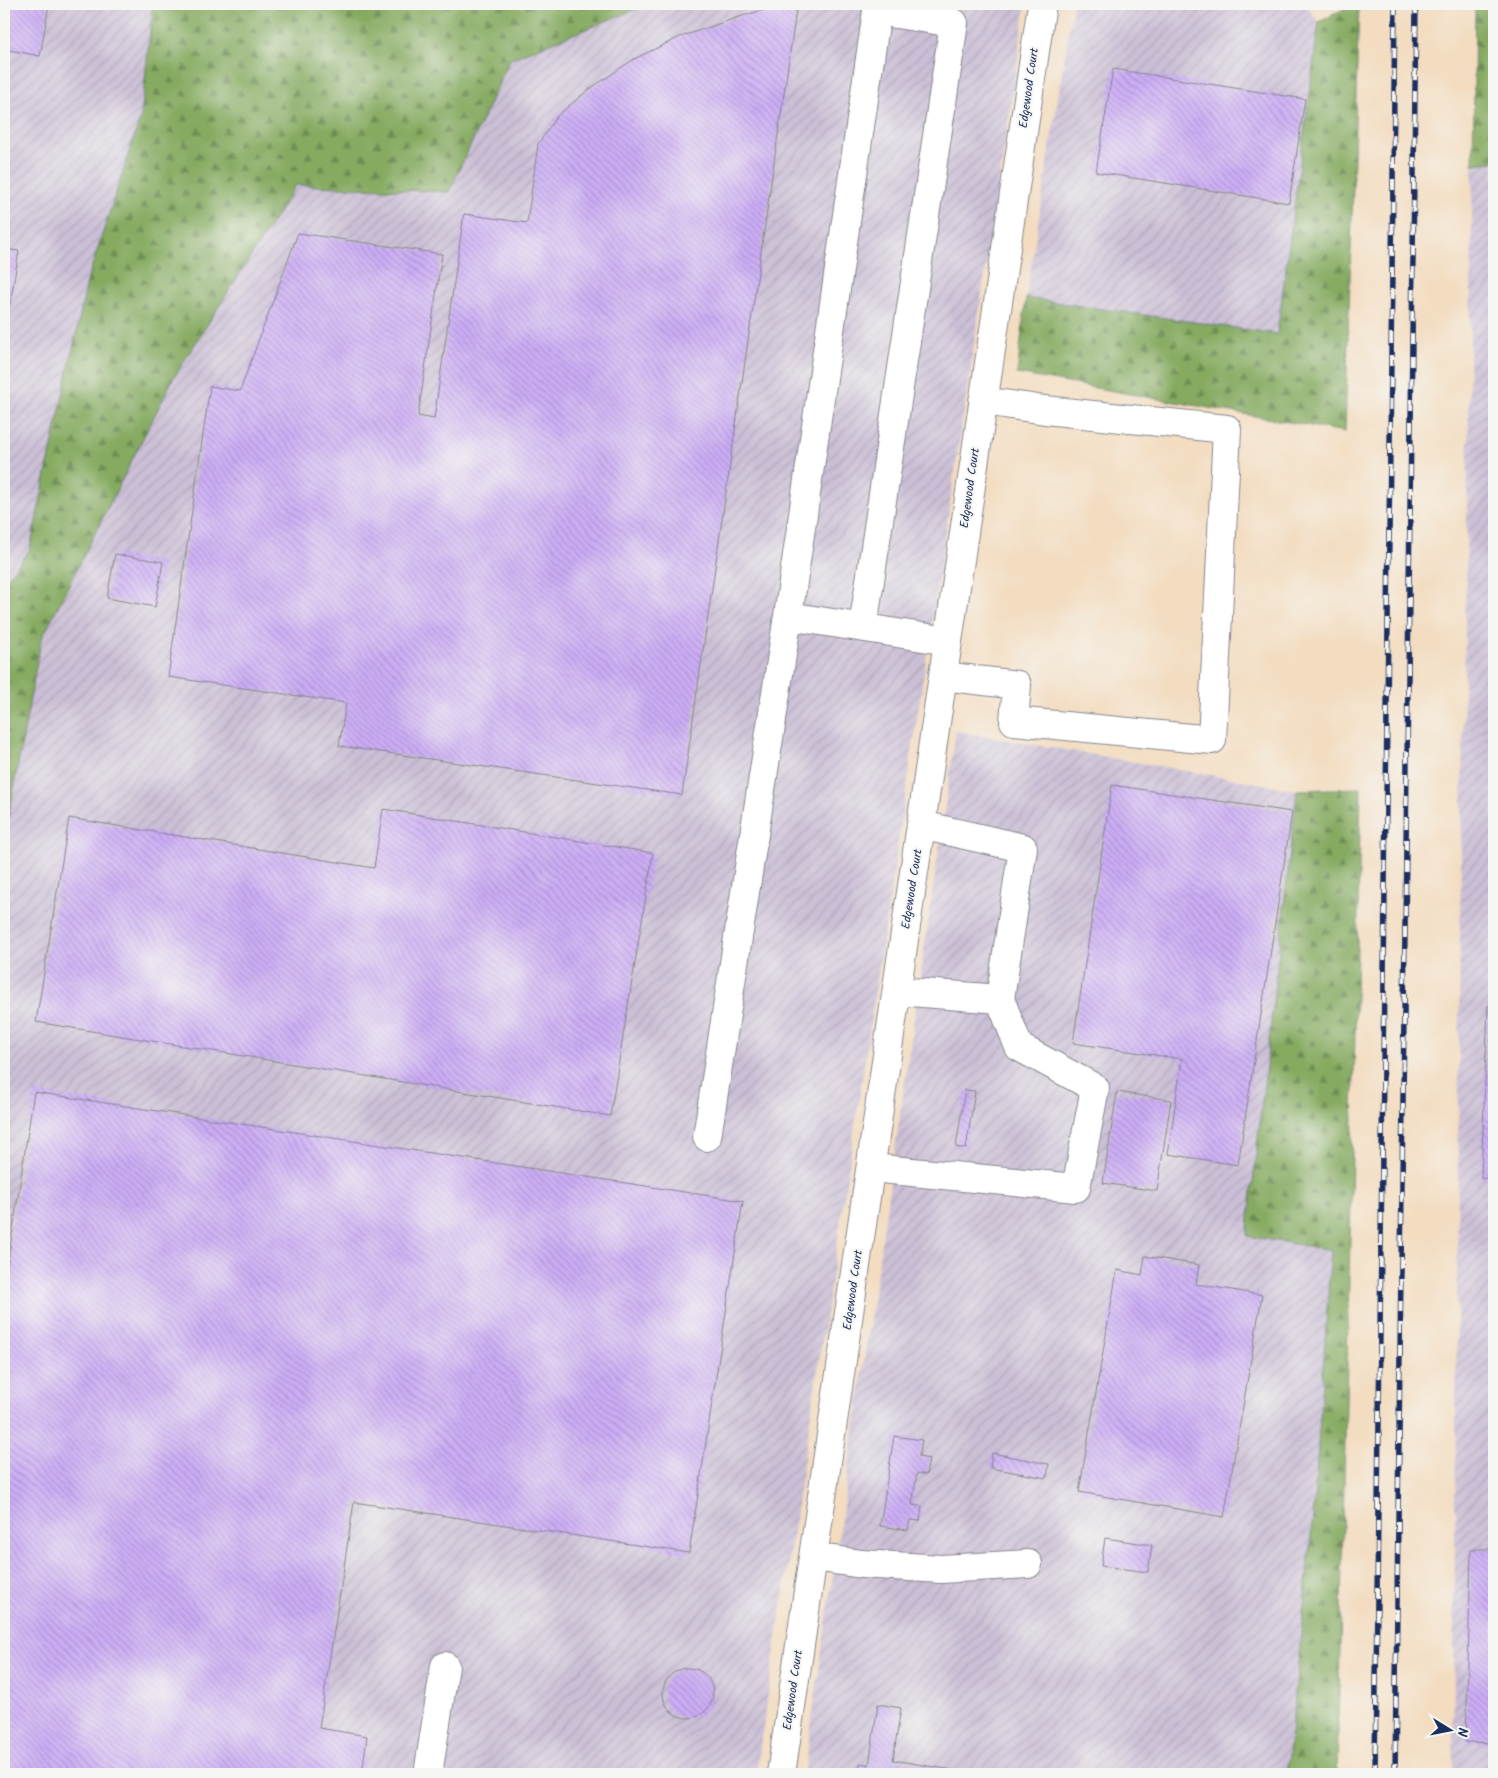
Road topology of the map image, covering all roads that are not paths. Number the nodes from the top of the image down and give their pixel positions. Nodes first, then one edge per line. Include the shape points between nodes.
1 (1042, 4) edge
2 (982, 401) junction
3 (788, 616) junction
4 (863, 627) junction
5 (948, 641) junction
6 (943, 676) junction
7 (921, 826) junction
8 (896, 991) junction
9 (1000, 999) junction
10 (707, 1137) dead end
11 (871, 1168) junction
12 (813, 1556) junction
13 (1028, 1564) dead end
14 (445, 1666) dead end
15 (428, 1774) edge
16 (781, 1774) edge

1 - 2 street, Edgewood Court
2 - 5 street, Edgewood Court
2 - 6 street via 1227,429 1212,740 1014,721 1017,685
3 - 4 street
3 - 4 street via 877,11 954,23
3 - 10 street
4 - 5 street
5 - 6 street, Edgewood Court
6 - 7 street, Edgewood Court
7 - 8 street, Edgewood Court
7 - 9 street via 1023,848
8 - 9 street
8 - 11 street, Edgewood Court
9 - 11 street via 1019,1047 1095,1088 1076,1188
11 - 12 street, Edgewood Court
12 - 13 street via 862,1564 941,1569
12 - 16 street, Edgewood Court
14 - 15 street

